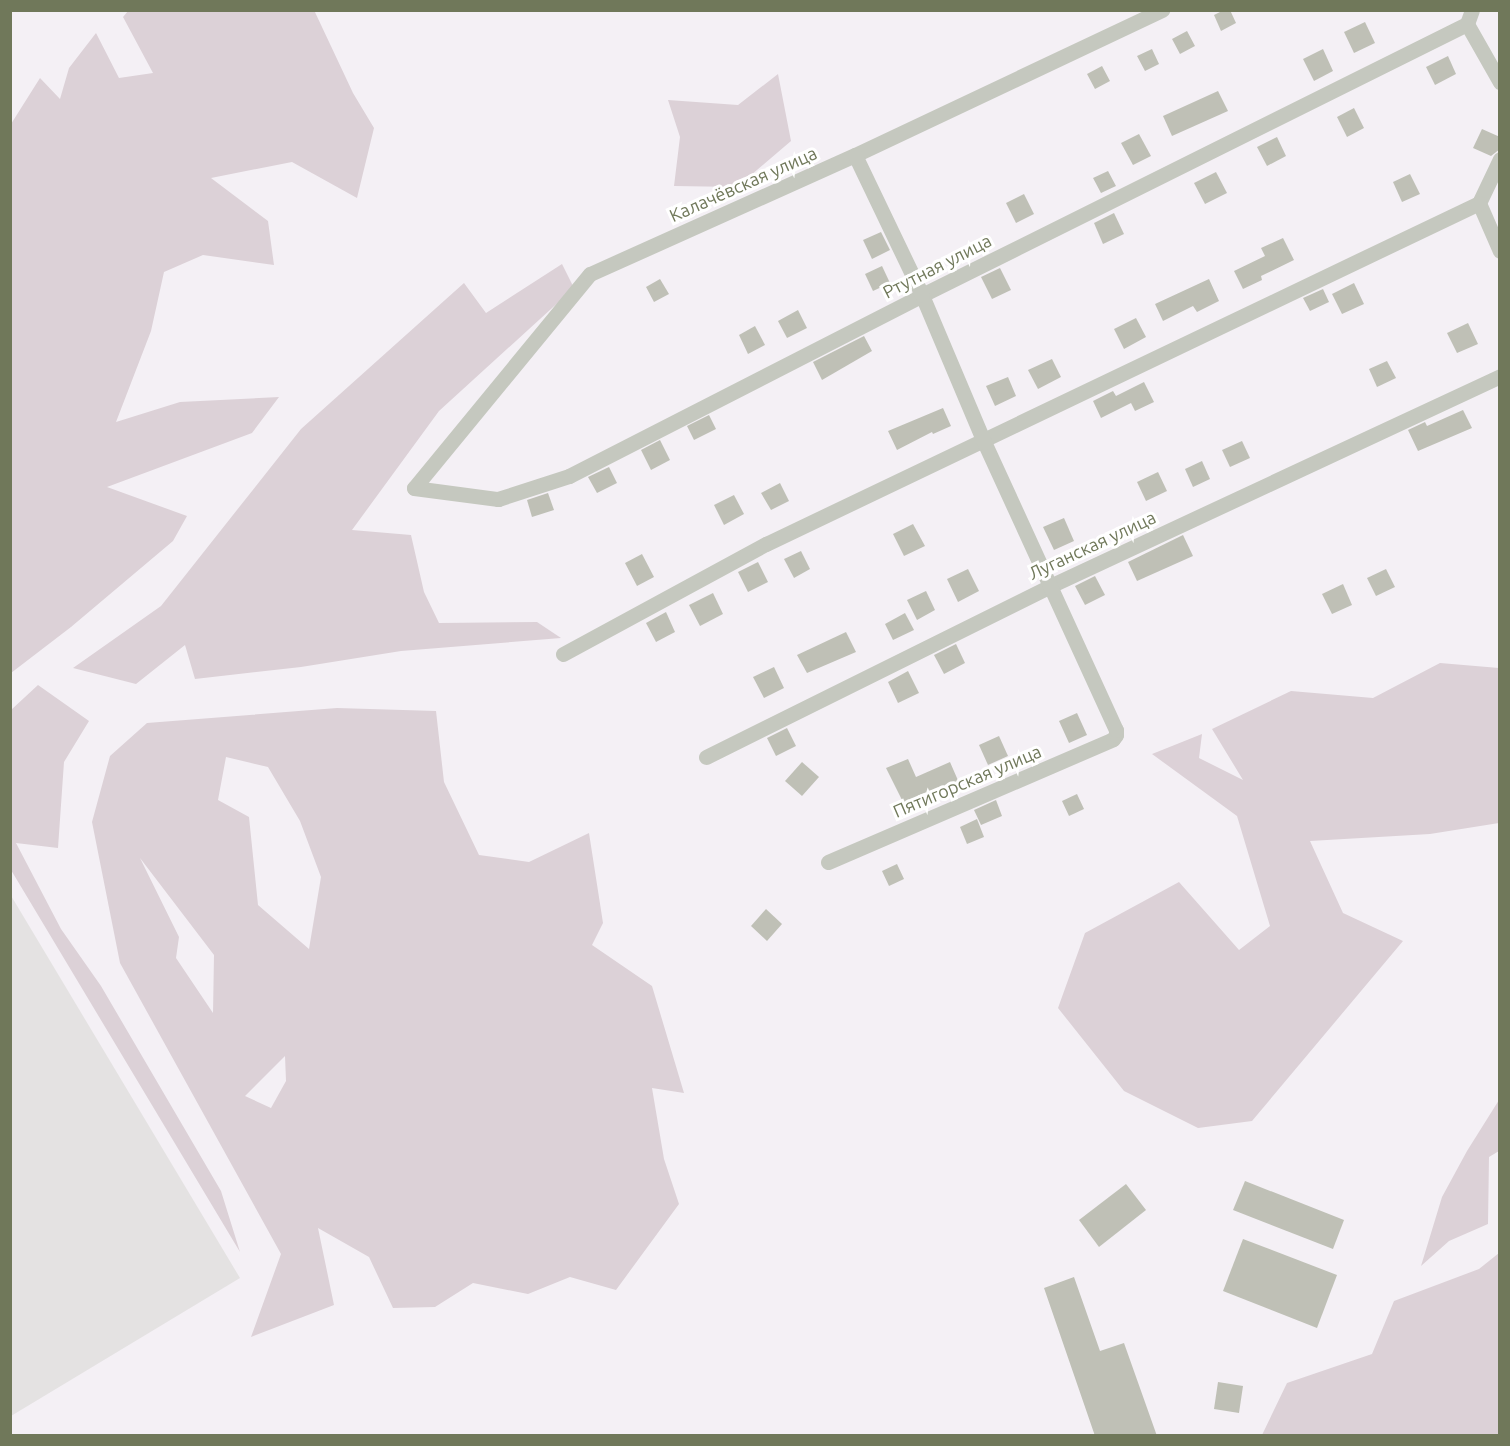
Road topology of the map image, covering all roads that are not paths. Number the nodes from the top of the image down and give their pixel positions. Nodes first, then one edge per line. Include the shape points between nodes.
1 (1162, 10) edge
2 (1470, 17) edge
3 (1500, 82) edge
4 (855, 155) junction
5 (1500, 159) edge
6 (1479, 203) junction
7 (1500, 251) edge
8 (922, 295) junction
9 (1500, 376) edge
10 (984, 442) junction
11 (414, 488) joint
12 (1050, 586) junction
13 (563, 654) dead end
14 (706, 757) dead end
15 (828, 862) dead end

1 - 4 street, Калачёвская улица
2 - 3 street
2 - 8 street, Ртутная улица
4 - 8 street
4 - 11 street, Калачёвская улица via 590,274
5 - 6 street
6 - 7 street
6 - 10 street
8 - 10 street
8 - 11 street, Ртутная улица via 569,476 498,499
9 - 12 street, Луганская улица
10 - 12 street
10 - 13 street via 766,544
12 - 14 street, Луганская улица
12 - 15 street, Пятигорская улица via 1116,730 1113,739

